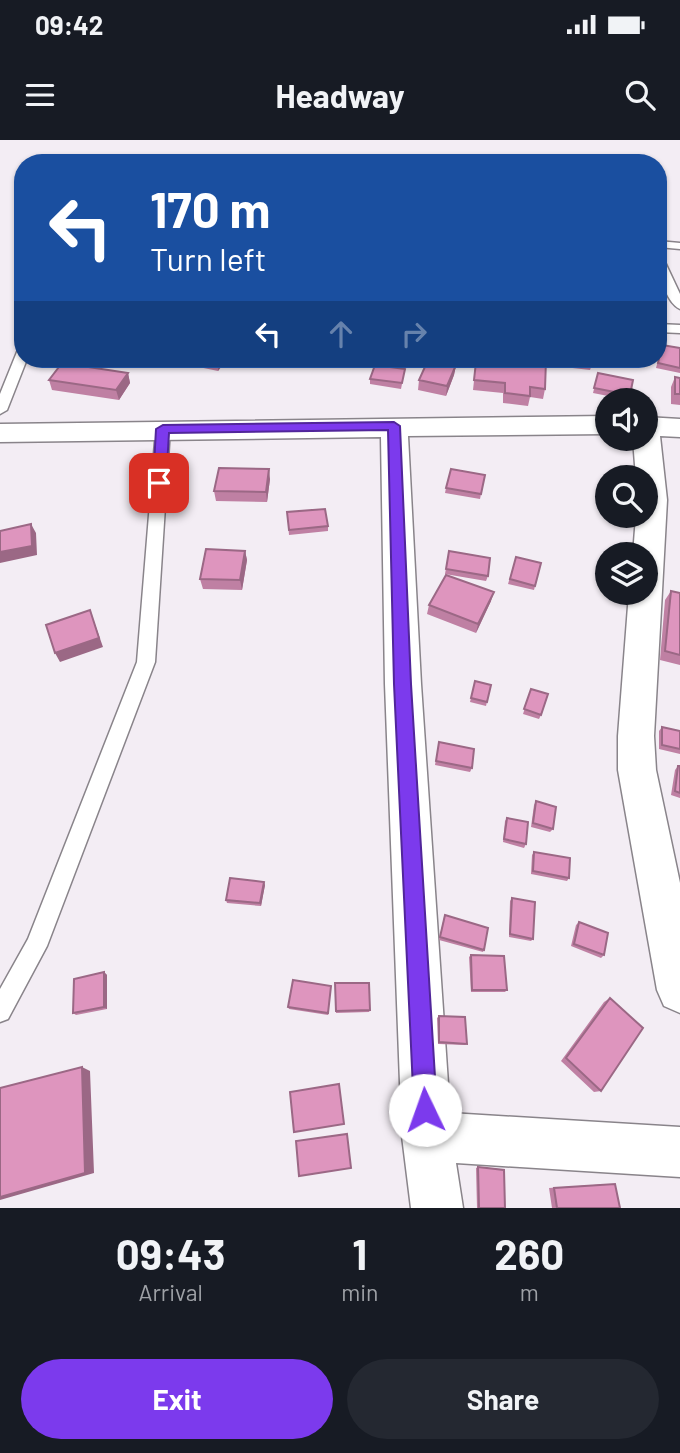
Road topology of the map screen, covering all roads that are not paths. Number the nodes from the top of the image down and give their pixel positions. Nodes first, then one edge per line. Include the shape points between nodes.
1 (667, 278) edge
2 (680, 306) edge
3 (17, 368) edge
4 (0, 410) edge
5 (595, 425) edge
6 (394, 426) junction
7 (658, 427) edge
8 (680, 428) edge
9 (163, 429) junction
10 (0, 433) edge
11 (648, 451) edge
12 (649, 542) edge
13 (644, 605) edge
14 (680, 990) edge
15 (0, 1012) edge
16 (427, 1136) junction
17 (680, 1152) edge
18 (437, 1208) edge

1 - 2 lane
3 - 4 lane
5 - 6 street
6 - 9 street
6 - 16 street via 402,684
7 - 8 street
9 - 10 street
9 - 15 lane via 146,662 36,946
11 - 12 street
13 - 14 street via 637,770
16 - 17 street
16 - 18 street

